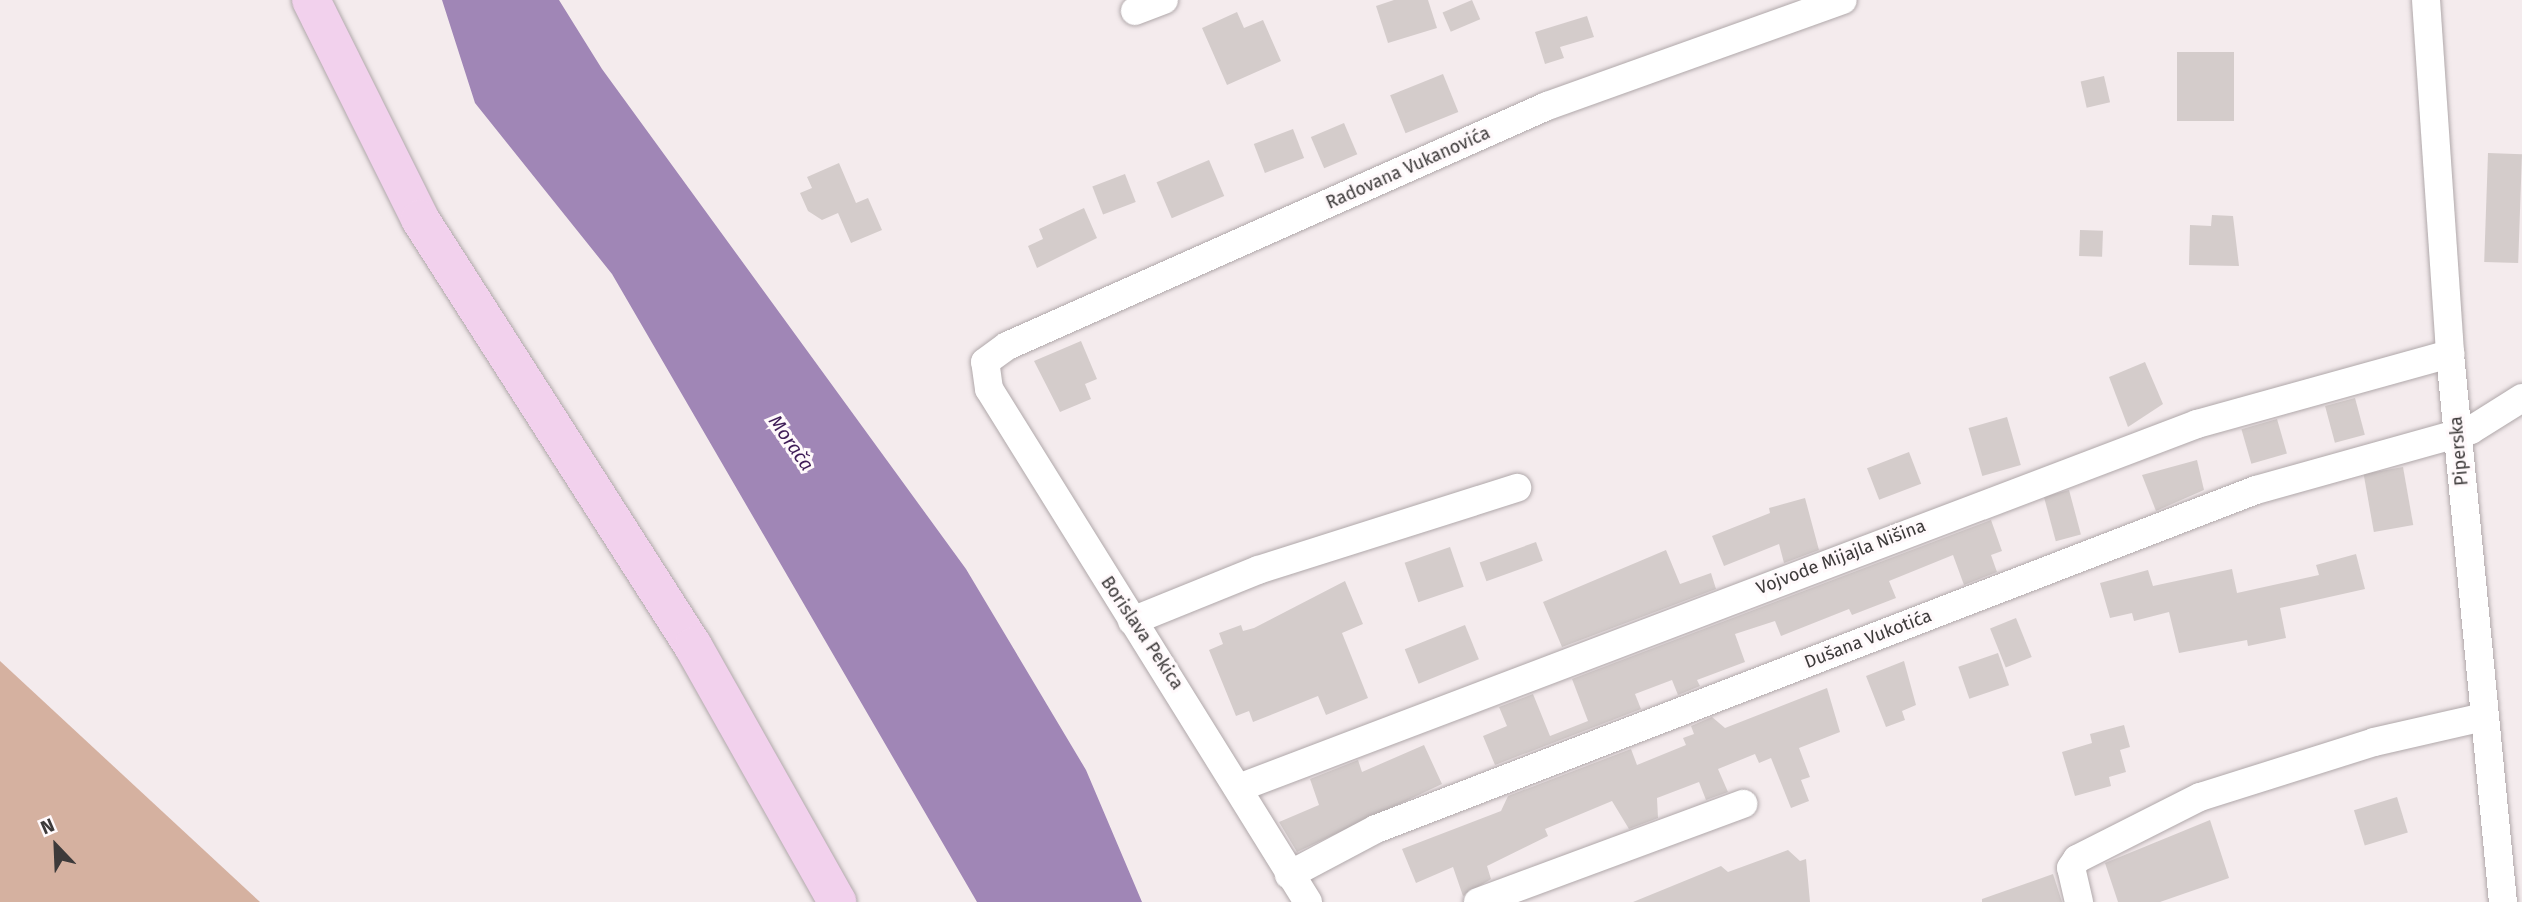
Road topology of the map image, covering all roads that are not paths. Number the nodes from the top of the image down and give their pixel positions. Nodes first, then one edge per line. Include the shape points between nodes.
1 (311, 0) edge
2 (1164, 0) edge
3 (1843, 0) edge
4 (2426, 0) edge
5 (1135, 11) dead end
6 (2450, 354) junction
7 (985, 362) joint
8 (2522, 398) edge
9 (2458, 434) junction
10 (1517, 488) dead end
11 (1132, 621) junction
12 (2484, 718) junction
13 (1241, 787) junction
14 (1743, 804) dead end
15 (1289, 875) junction
16 (837, 902) edge
17 (1308, 902) edge
18 (1478, 902) edge
19 (2079, 902) edge
20 (2503, 902) edge

1 - 16 main road via 420,219 678,620
2 - 5 street
3 - 7 street, Radovana Vukanovića via 1547,106 1007,346
4 - 6 street, Piperska
6 - 9 street, Piperska
6 - 13 street, Vojvode Mijajla Nišina via 2196,424
7 - 11 street, Borislava Pekica via 989,389
8 - 9 street, Dušana Vukotića
9 - 12 street, Piperska
9 - 15 street, Dušana Vukotića via 2256,490 1376,829
10 - 11 street via 1246,574
11 - 13 street, Borislava Pekica
12 - 19 street via 2374,742 2200,797 2077,859 2071,868
12 - 20 street, Piperska
13 - 15 street, Borislava Pekica
14 - 18 street
15 - 17 street, Borislava Pekica

